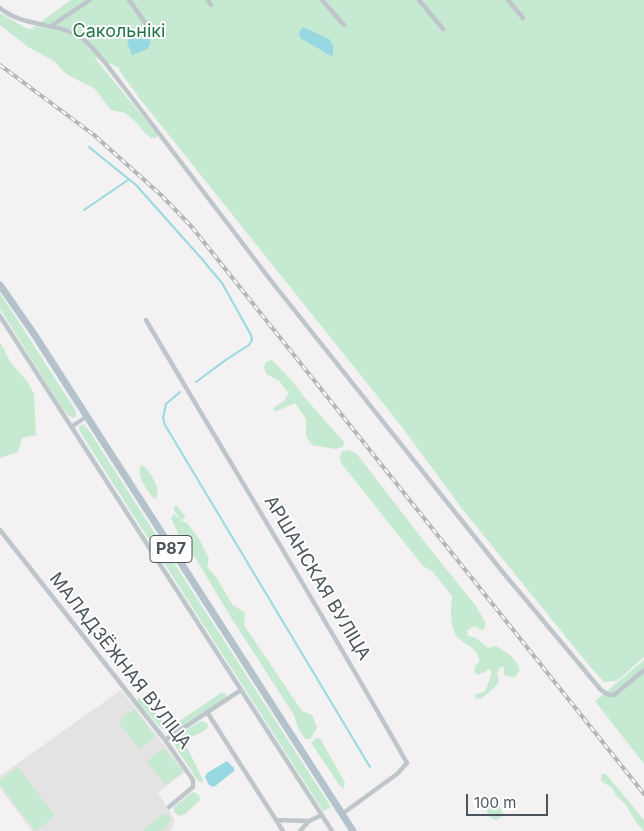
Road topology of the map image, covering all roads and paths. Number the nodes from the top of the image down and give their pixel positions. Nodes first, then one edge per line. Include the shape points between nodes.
1 (90, 0) edge
2 (129, 0) edge
3 (208, 0) edge
4 (322, 0) edge
5 (419, 0) edge
6 (508, 0) edge
7 (212, 5) dead end
8 (0, 8) edge
9 (523, 18) dead end
10 (146, 24) dead end
11 (344, 25) dead end
12 (51, 26) junction
13 (443, 29) dead end
14 (0, 285) edge
15 (0, 316) edge
16 (146, 320) dead end
17 (86, 417) junction
18 (71, 427) junction
19 (0, 530) edge
20 (644, 670) edge
21 (241, 690) junction
22 (207, 712) junction
23 (165, 740) junction
24 (169, 807) dead end
25 (342, 814) junction
26 (322, 815) junction
27 (276, 820) junction
28 (309, 821) junction
29 (282, 831) edge
30 (300, 831) edge
31 (332, 831) edge
32 (353, 831) edge

1 - 12 street
2 - 10 street
3 - 7 street
4 - 11 street
5 - 13 street
6 - 9 street
8 - 12 street via 8,15
12 - 20 street via 84,40 107,65 272,282 501,570 601,690 614,695
14 - 17 main road, Р87
15 - 18 street
16 - 25 street, АРШАНСКАЯ ВУЛІЦА via 407,763
17 - 18 street
17 - 25 main road, Р87
18 - 21 street
19 - 23 street, МАЛАДЗЁЖНАЯ ВУЛІЦА
21 - 22 street
21 - 26 street
22 - 23 street
22 - 27 street
23 - 24 street, МАЛАДЗЁЖНАЯ ВУЛІЦА via 193,780 193,787
25 - 32 main road, Р87
26 - 28 street
26 - 31 street
27 - 28 street
27 - 29 street
28 - 30 street

